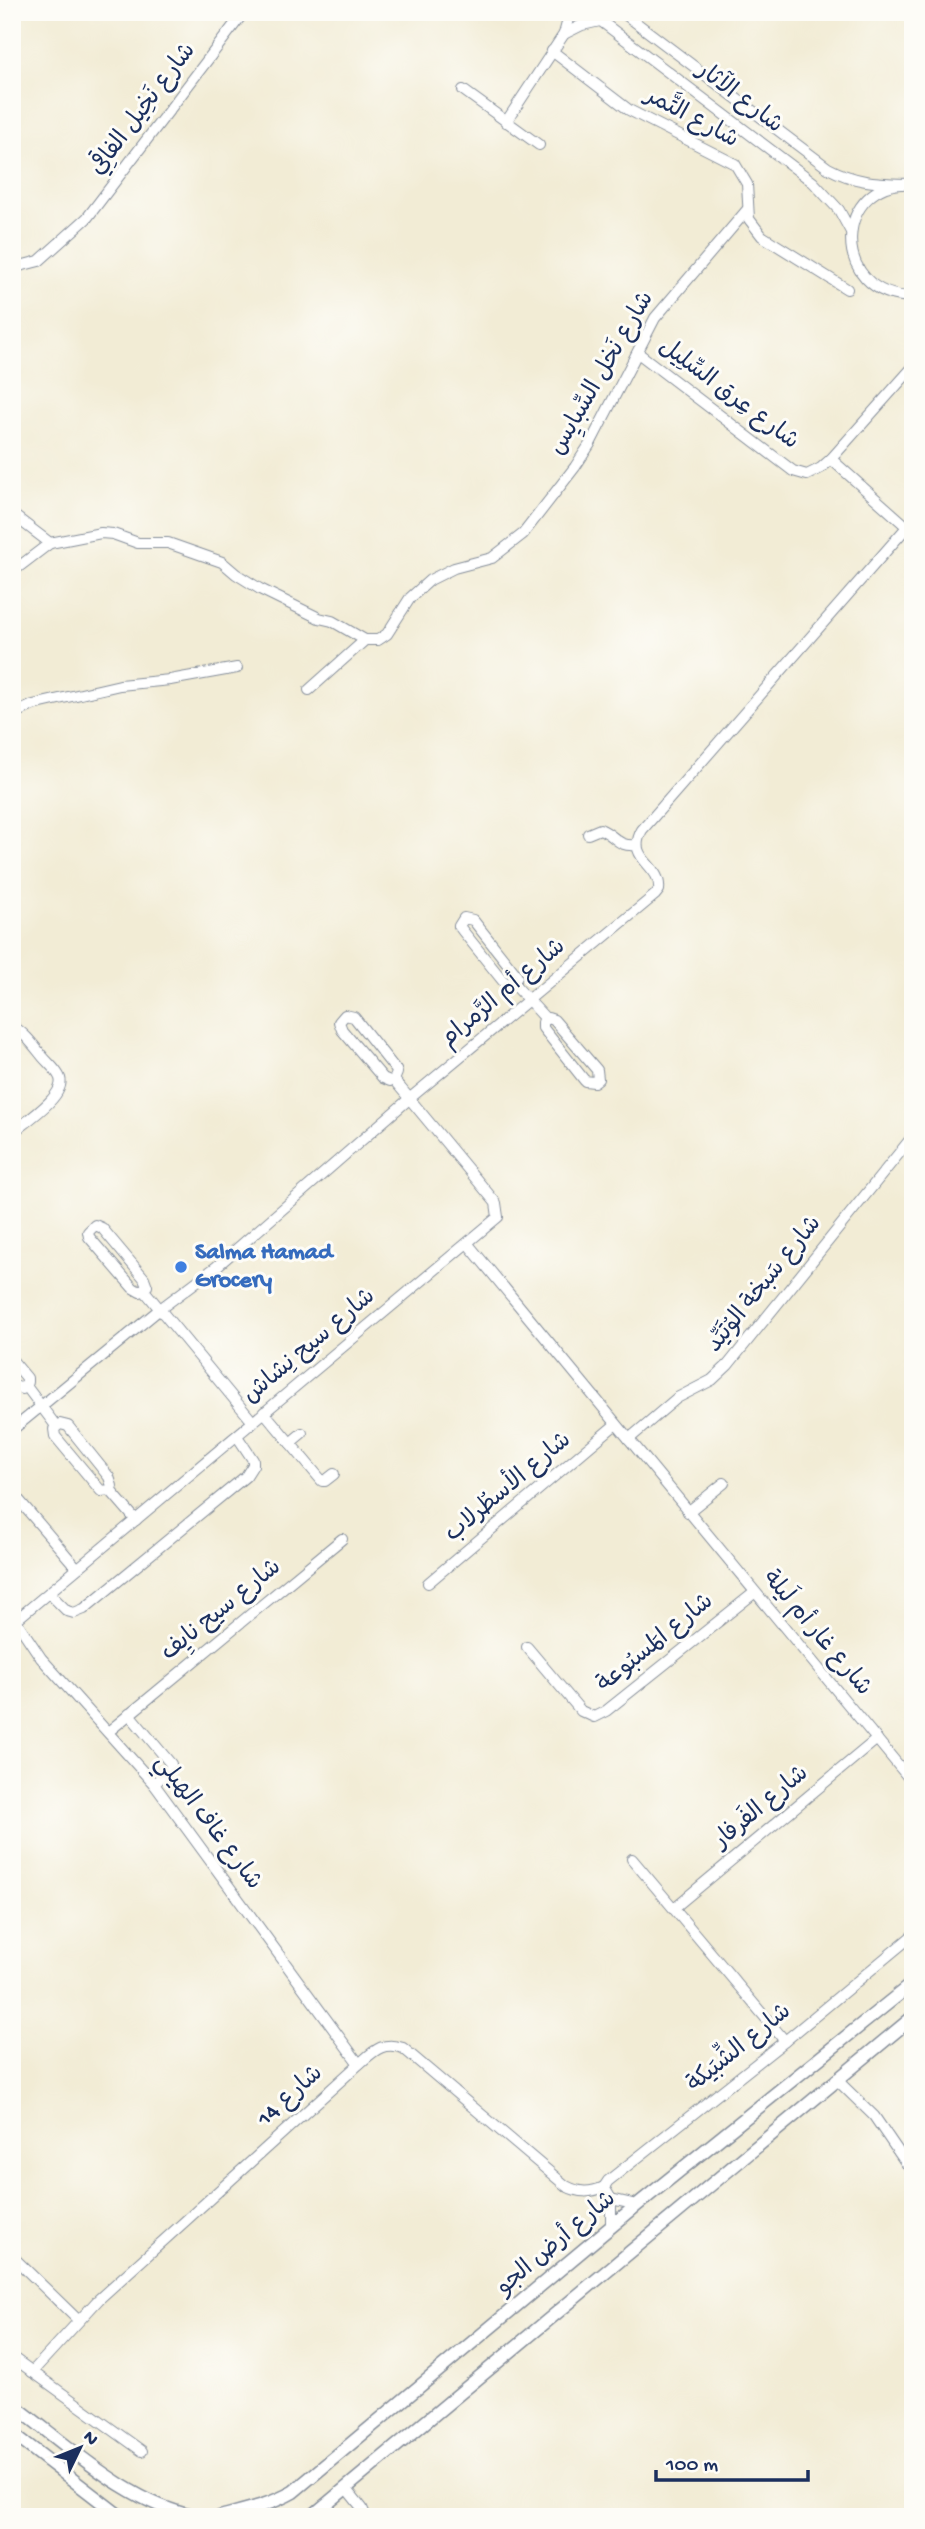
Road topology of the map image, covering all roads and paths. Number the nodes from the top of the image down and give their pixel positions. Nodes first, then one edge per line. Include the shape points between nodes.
1 (244, 12) edge
2 (570, 12) edge
3 (589, 12) edge
4 (622, 12) edge
5 (600, 21) junction
6 (564, 34) junction
7 (552, 51) junction
8 (463, 90) dead end
9 (506, 122) junction
10 (539, 145) dead end
11 (908, 184) edge
12 (747, 211) junction
13 (850, 232) junction
14 (12, 268) edge
15 (847, 289) dead end
16 (913, 297) edge
17 (638, 353) junction
18 (913, 367) edge
19 (831, 459) junction
20 (12, 514) edge
21 (910, 529) edge
22 (50, 543) junction
23 (12, 572) edge
24 (365, 640) junction
25 (237, 668) dead end
26 (309, 691) dead end
27 (12, 715) edge
28 (588, 834) dead end
29 (637, 845) junction
30 (513, 983) junction
31 (529, 1001) junction
32 (545, 1019) junction
33 (12, 1026) edge
34 (394, 1080) junction
35 (409, 1099) junction
36 (12, 1133) edge
37 (913, 1136) edge
38 (468, 1244) junction
39 (144, 1290) junction
40 (160, 1309) junction
41 (12, 1360) edge
42 (12, 1385) edge
43 (26, 1386) junction
44 (41, 1406) junction
45 (264, 1412) junction
46 (253, 1422) junction
47 (616, 1424) junction
48 (57, 1426) junction
49 (12, 1430) edge
50 (302, 1433) dead end
51 (236, 1436) junction
52 (629, 1439) junction
53 (290, 1443) junction
54 (334, 1474) dead end
55 (724, 1483) dead end
56 (110, 1490) junction
57 (12, 1492) edge
58 (688, 1512) junction
59 (136, 1520) junction
60 (342, 1539) dead end
61 (77, 1568) junction
62 (428, 1583) dead end
63 (754, 1592) junction
64 (49, 1593) junction
65 (14, 1618) edge
66 (527, 1647) dead end
67 (129, 1714) junction
68 (108, 1732) junction
69 (877, 1739) junction
70 (913, 1783) edge
71 (154, 1784) junction
72 (632, 1859) dead end
73 (674, 1908) junction
74 (913, 1935) edge
75 (913, 1983) edge
76 (913, 2017) edge
77 (785, 2041) junction
78 (359, 2064) junction
79 (836, 2079) junction
80 (913, 2173) edge
81 (604, 2187) junction
82 (611, 2199) junction
83 (637, 2204) junction
84 (611, 2226) junction
85 (12, 2256) edge
86 (78, 2320) junction
87 (12, 2357) edge
88 (32, 2372) junction
89 (12, 2404) edge
90 (12, 2433) edge
91 (142, 2451) dead end
92 (346, 2488) junction
93 (121, 2517) edge
94 (198, 2517) edge
95 (220, 2517) edge
96 (311, 2517) edge
97 (366, 2517) edge

1 - 14 street, شارع نَخِيل الفاقِي via 87,218 39,261
2 - 6 street
3 - 5 street, شارع الآثار
4 - 11 street, شارع الآثار via 828,168 865,183
5 - 6 street
5 - 13 street, شارع الآثار via 813,182 839,210
6 - 7 street
7 - 9 street
7 - 12 street, شارع التَّمر via 629,110 735,164 747,184
8 - 9 street
9 - 10 street
11 - 13 street via 875,193 863,204
12 - 15 street, شارع التَّمر via 762,236
12 - 17 street, شارع نَخل السِّبايِس via 663,307
13 - 16 street via 861,274 885,292
17 - 19 street, شارع عِرق السِّلِيل via 793,471 807,475
17 - 24 street, شارع نَخل السِّبايِس via 590,444 523,534 492,558 429,580 410,598 387,634
18 - 19 street, شارع عِرق السِّلِيل
19 - 21 street
20 - 22 street
21 - 29 street via 647,824
22 - 23 street
22 - 24 street via 101,533 138,543 168,543 222,562 260,589
24 - 26 street, شارع نَخل السِّبايِس
25 - 27 street via 120,685 33,705
28 - 29 street via 600,829 619,843
29 - 31 street, شارع أم الرَّمرام via 660,884 656,895
30 - 30 street via 516,973 473,920 464,918 461,930 503,981
30 - 31 street
31 - 32 street
31 - 35 street, شارع أم الرَّمرام
32 - 32 street via 543,1028 585,1081 598,1079 597,1070 554,1020
33 - 36 street via 55,1070 60,1088
34 - 34 street, شارع سيح نِشاش via 396,1070 354,1017 341,1018 342,1030 383,1078
34 - 35 street, شارع سيح نِشاش
35 - 38 street, شارع سيح نِشاش via 496,1203 498,1217
35 - 40 street, شارع أم الرَّمرام via 216,1267
37 - 52 street, شارع سَبخة الوُتَيِّد via 728,1365 712,1380 677,1398
38 - 45 street, شارع سيح نِشاش
38 - 47 street, شارع غار أم لَيلة
39 - 39 street via 147,1282 119,1248 102,1228 91,1227 89,1237 136,1291
39 - 40 street
40 - 44 street, شارع أم الرَّمرام
40 - 46 street
41 - 43 street via 27,1378
42 - 43 street via 18,1389
43 - 44 street
44 - 48 street
44 - 49 street, شارع أم الرَّمرام
45 - 46 street, شارع سيح نِشاش
45 - 53 street
46 - 51 street, شارع سيح نِشاش
47 - 52 street, شارع غار أم لَيلة
47 - 62 street, شارع الأسطُرلاب
48 - 56 street via 68,1426 109,1477
48 - 56 street via 55,1436 101,1491
50 - 53 street
51 - 59 street, شارع سيح نِشاش
51 - 64 street via 253,1460 246,1476 84,1609 67,1611
52 - 58 street, شارع غار أم لَيلة
53 - 54 street via 322,1481
55 - 58 street
56 - 59 street
57 - 61 street
58 - 63 street, شارع غار أم لَيلة
59 - 61 street, شارع سيح نِشاش
60 - 67 street, شارع سيح نايِف
61 - 64 street, شارع سيح نِشاش
63 - 66 street, شارع المَسبُوعة via 594,1717 577,1707
63 - 69 street, شارع غار أم لَيلة
64 - 65 street, شارع سيح نِشاش
65 - 68 street, شارع غاف الهيلي via 41,1658
67 - 68 street, شارع سيح نايِف
67 - 71 street via 171,1764
68 - 71 street, شارع غاف الهيلي
69 - 70 street, شارع غار أم لَيلة
69 - 73 street, شارع الفَرفار
71 - 78 street, شارع غاف الهيلي
72 - 73 street
73 - 77 street
74 - 77 street, شارع الشِّبَيكة
75 - 83 main road, شارع أرض الجو
76 - 79 main road
77 - 81 street, شارع الشِّبَيكة
78 - 81 street, شارع 14 via 382,2047 403,2048 566,2186 580,2192
78 - 86 street, شارع 14
79 - 80 street via 874,2116
79 - 92 main road
81 - 82 street
82 - 83 street
82 - 84 street
83 - 84 main road, شارع أرض الجو
84 - 95 main road, شارع أرض الجو via 293,2492
85 - 86 street
86 - 88 street, شارع 14
87 - 88 street
88 - 91 street
89 - 94 main road via 127,2490
90 - 93 main road
92 - 96 main road
92 - 97 street

